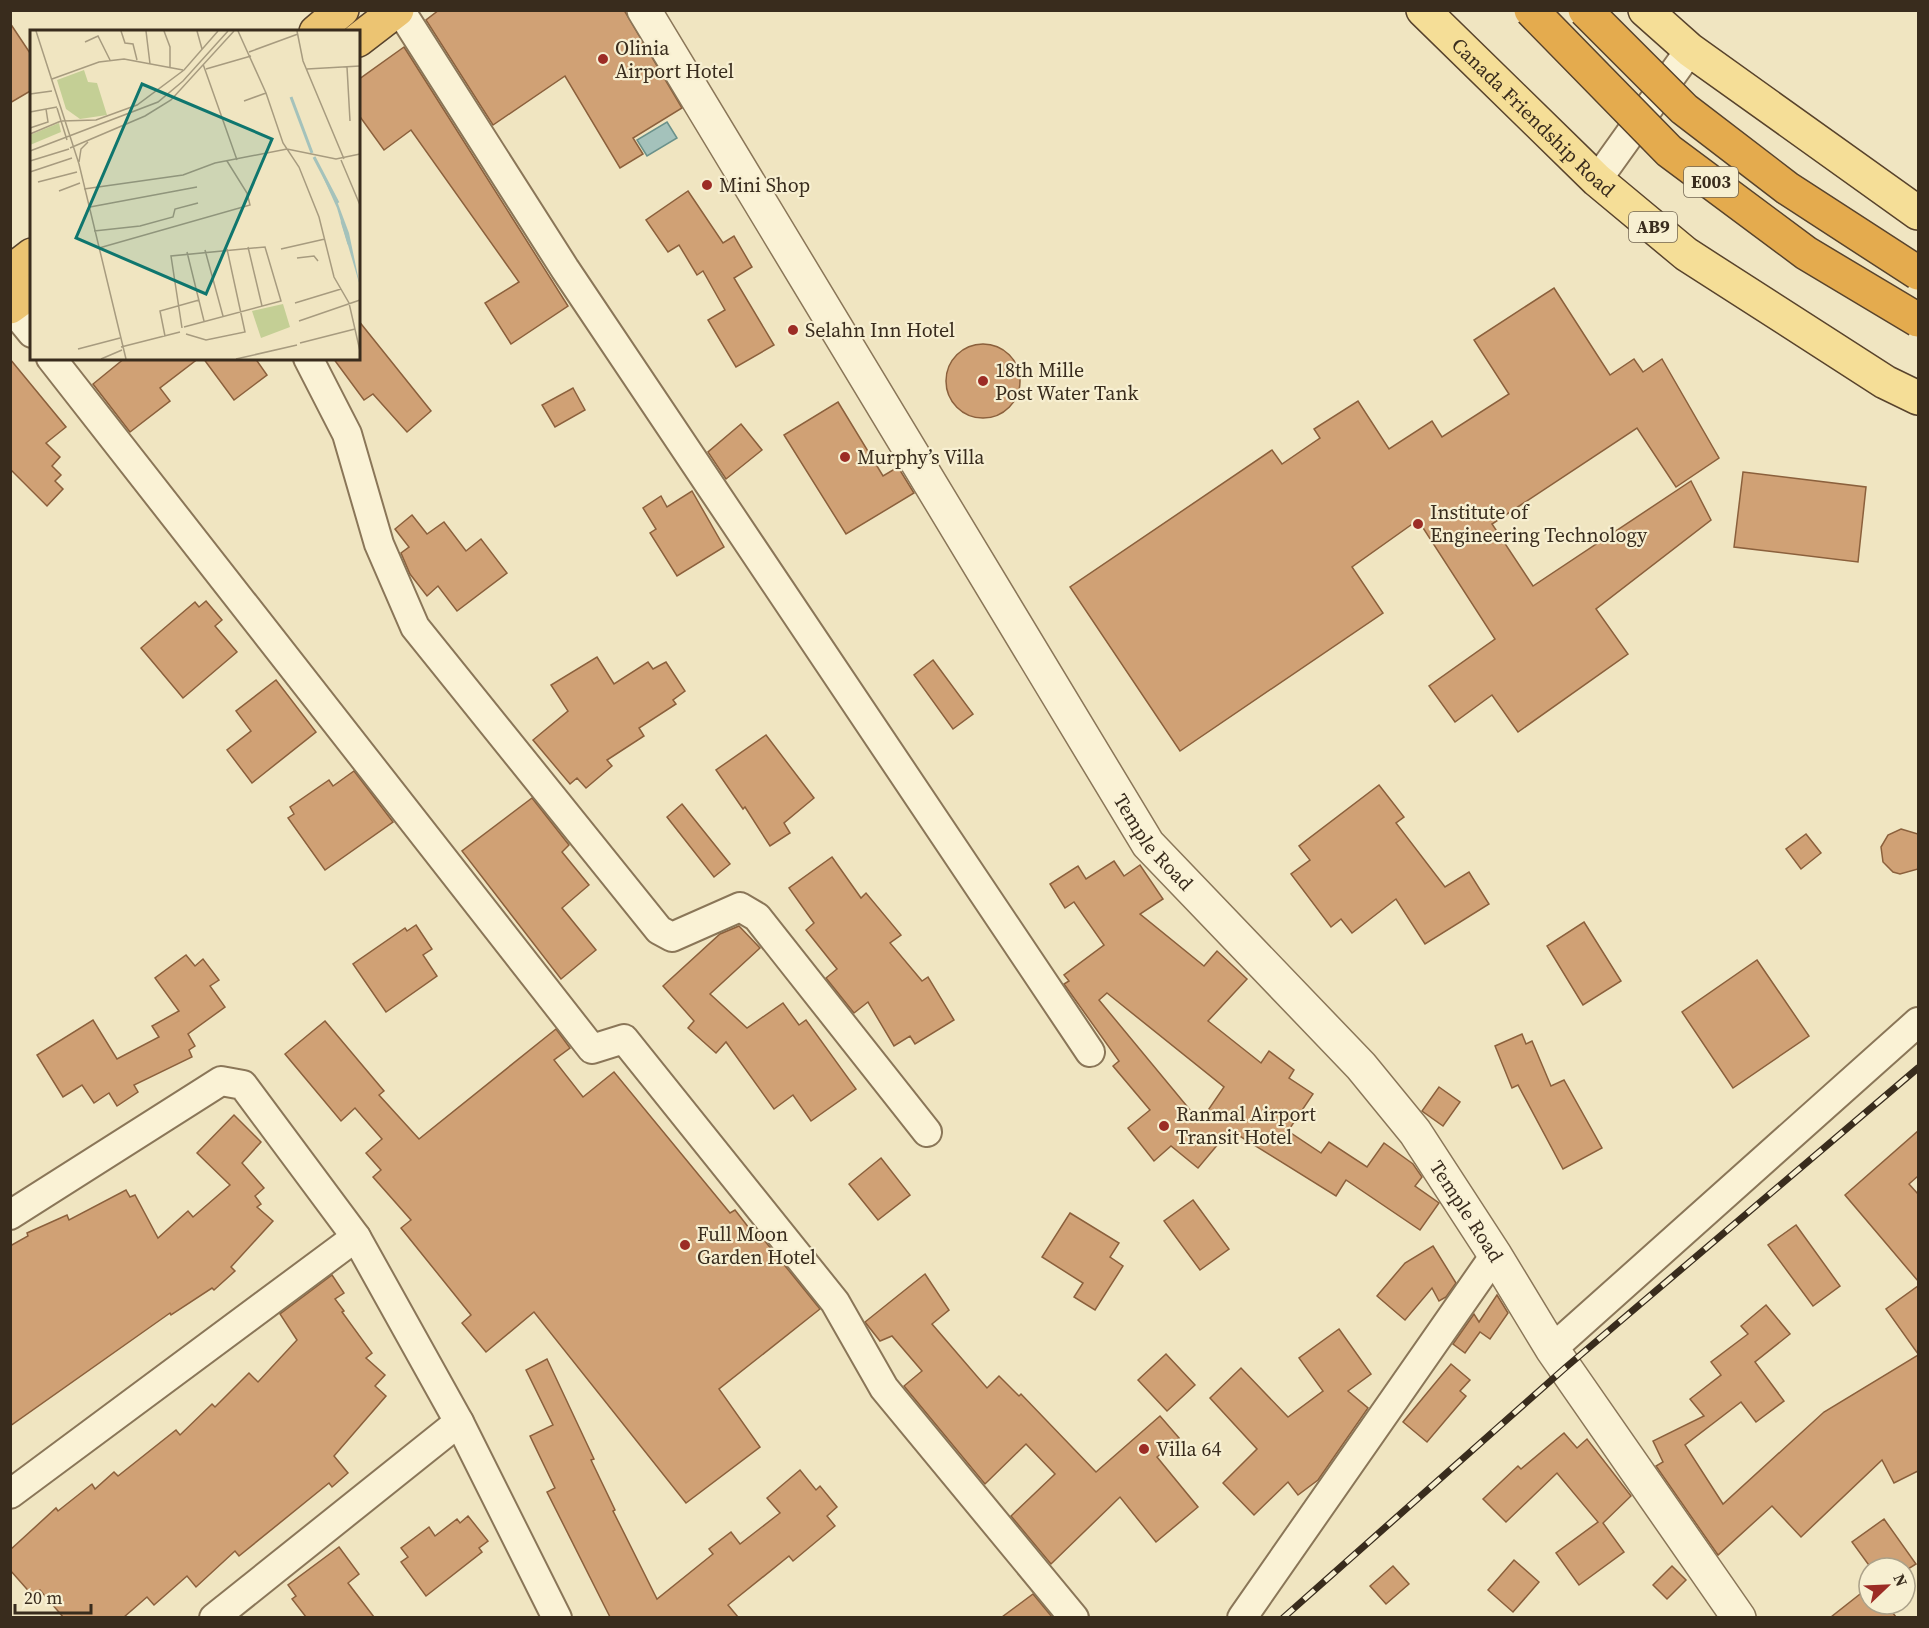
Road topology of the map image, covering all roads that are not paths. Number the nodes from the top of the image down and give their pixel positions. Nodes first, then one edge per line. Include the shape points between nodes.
1 (342, 10) edge
2 (398, 10) edge
3 (644, 10) edge
4 (1424, 10) edge
5 (1531, 10) edge
6 (1585, 10) edge
7 (1645, 10) edge
8 (318, 30) edge
9 (360, 38) edge
10 (1690, 50) junction
11 (1598, 180) junction
12 (1918, 213) edge
13 (30, 257) edge
14 (10, 272) edge
15 (1918, 273) edge
16 (30, 293) edge
17 (11, 307) edge
18 (1918, 320) edge
19 (30, 331) edge
20 (53, 360) edge
21 (309, 360) edge
22 (1918, 398) edge
23 (1918, 1022) edge
24 (1090, 1052) dead end
25 (927, 1132) dead end
26 (10, 1215) edge
27 (356, 1237) junction
28 (1495, 1255) junction
29 (1552, 1349) junction
30 (459, 1422) junction
31 (10, 1494) edge
32 (214, 1617) edge
33 (557, 1617) edge
34 (1074, 1617) edge
35 (1242, 1617) edge
36 (1739, 1617) edge

1 - 8 highway
2 - 9 highway
2 - 24 street via 565,269
3 - 28 street, Temple Road via 1148,844 1361,1066 1415,1132
4 - 11 main road, Canada Friendship Road / AB9
5 - 18 highway, E003, bridge via 1669,151 1806,252
6 - 15 highway, E003, bridge via 1684,109 1787,188
7 - 10 main road
10 - 11 street
10 - 12 main road
11 - 22 main road, Canada Friendship Road / AB9 via 1686,254 1885,382
13 - 14 highway
16 - 17 highway
17 - 19 street
20 - 34 street via 578,1032 592,1049 624,1039 835,1302 884,1388
21 - 25 street via 347,434 379,544 415,627 508,744 659,930 672,937 740,907 757,917
23 - 29 street
26 - 27 street via 221,1082 243,1085
27 - 30 street
27 - 31 street
28 - 29 street, Temple Road
28 - 35 street
29 - 36 street, Temple Road
30 - 32 street
30 - 33 street

